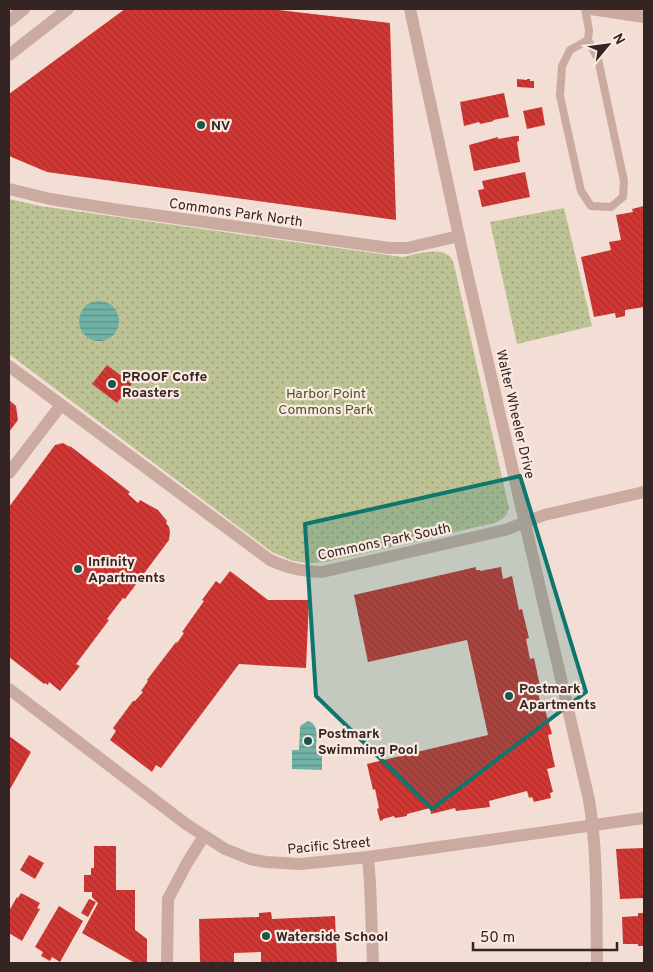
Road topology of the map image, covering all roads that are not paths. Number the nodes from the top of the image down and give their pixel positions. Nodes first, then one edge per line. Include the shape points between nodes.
1 (24, 9) edge
2 (68, 9) edge
3 (410, 9) edge
4 (585, 9) edge
5 (591, 9) edge
6 (644, 16) edge
7 (9, 21) edge
8 (588, 40) junction
9 (9, 55) edge
10 (9, 189) edge
11 (459, 236) junction
12 (9, 366) edge
13 (61, 405) junction
14 (9, 473) edge
15 (644, 492) edge
16 (524, 522) junction
17 (9, 689) edge
18 (644, 818) edge
19 (593, 826) junction
20 (204, 836) junction
21 (368, 858) junction
22 (167, 963) edge
23 (373, 963) edge
24 (597, 963) edge

1 - 7 street
2 - 9 street
3 - 11 street, Walter Wheeler Drive
4 - 8 lane
5 - 6 street
8 - 8 lane via 570,50 562,66 560,96 581,191 592,206 611,207 623,197 624,181 598,59
10 - 11 street, Commons Park North via 109,209 388,248 408,248
11 - 16 street, Walter Wheeler Drive
12 - 13 street, Commons Park South
13 - 14 street
13 - 16 street, Commons Park South via 270,560 292,569 322,572 505,530
15 - 16 street, Commons Park South
16 - 19 street, Walter Wheeler Drive
17 - 20 street, Pacific Street
18 - 19 street, Pacific Street
19 - 21 street, Pacific Street
19 - 24 street, Walter Wheeler Drive
20 - 21 street, Pacific Street via 225,849 266,862 301,864
20 - 22 street via 168,899
21 - 23 street

